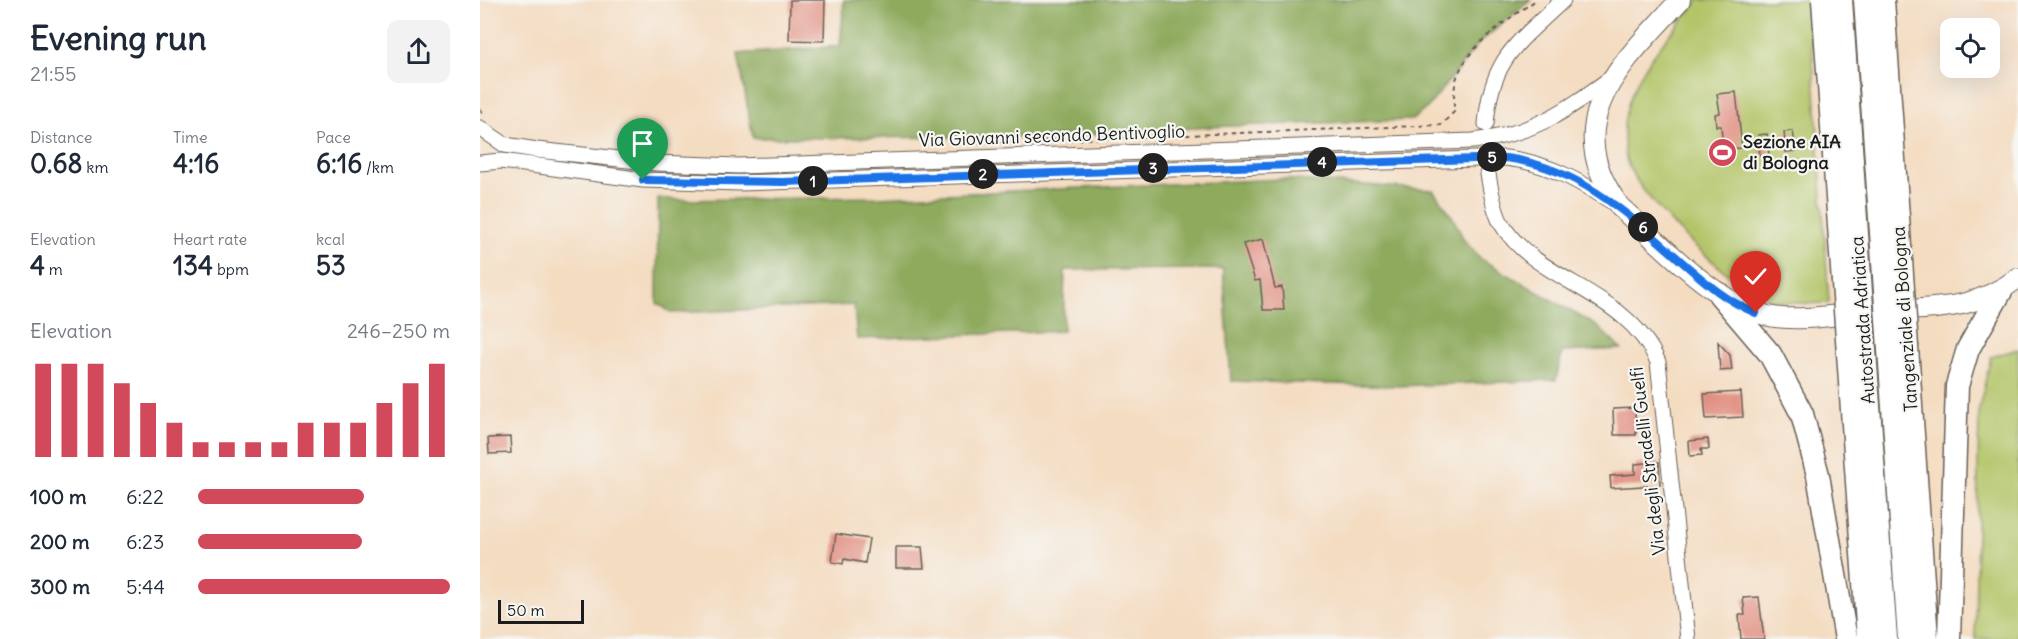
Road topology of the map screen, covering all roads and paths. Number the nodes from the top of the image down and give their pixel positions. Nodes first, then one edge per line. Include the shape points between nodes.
1 (1536, 0) edge
2 (1563, 0) edge
3 (1680, 0) edge
4 (1823, 0) edge
5 (1841, 0) edge
6 (1864, 0) edge
7 (1882, 0) edge
8 (1614, 76) junction
9 (480, 109) edge
10 (482, 122) edge
11 (1486, 124) dead end
12 (961, 144) dead end
13 (480, 163) edge
14 (1488, 174) dead end
15 (1620, 207) junction
16 (2009, 284) edge
17 (1719, 294) junction
18 (1898, 348) junction
19 (1857, 352) junction
20 (1688, 639) edge
21 (1846, 639) edge
22 (1868, 639) edge
23 (1886, 639) edge
24 (1909, 639) edge
25 (1927, 639) edge
26 (1949, 639) edge

1 - 12 path via 1478,47 1460,69 1454,86 1454,111 1441,125
2 - 11 street via 1520,41 1496,73
3 - 8 main road
4 - 19 highway, bridge
5 - 19 highway, Autostrada Adriatica, bridge
6 - 18 highway, Autostrada Adriatica, bridge
7 - 18 highway, Tangenziale di Bologna, bridge
8 - 10 street, Via Giovanni secondo Bentivoglio via 1547,122 1509,136 1473,141 703,165 612,160 519,147 495,140
8 - 15 main road via 1598,105 1594,149 1603,181
9 - 10 path
13 - 15 street, Via Giovanni secondo Bentivoglio via 501,161 643,180 740,183 1506,158 1568,175
14 - 20 street, Via degli Stradelli Guelfi via 1495,208 1508,233 1527,252 1627,318 1650,343 1658,362
15 - 17 main road
16 - 17 main road via 1975,302 1953,306 1791,318 1756,313
16 - 26 highway via 1968,349 1957,386
17 - 21 highway via 1770,354 1802,414 1818,475
18 - 24 highway, Autostrada Adriatica
18 - 25 highway, Tangenziale di Bologna
19 - 22 highway
19 - 23 highway, Autostrada Adriatica

